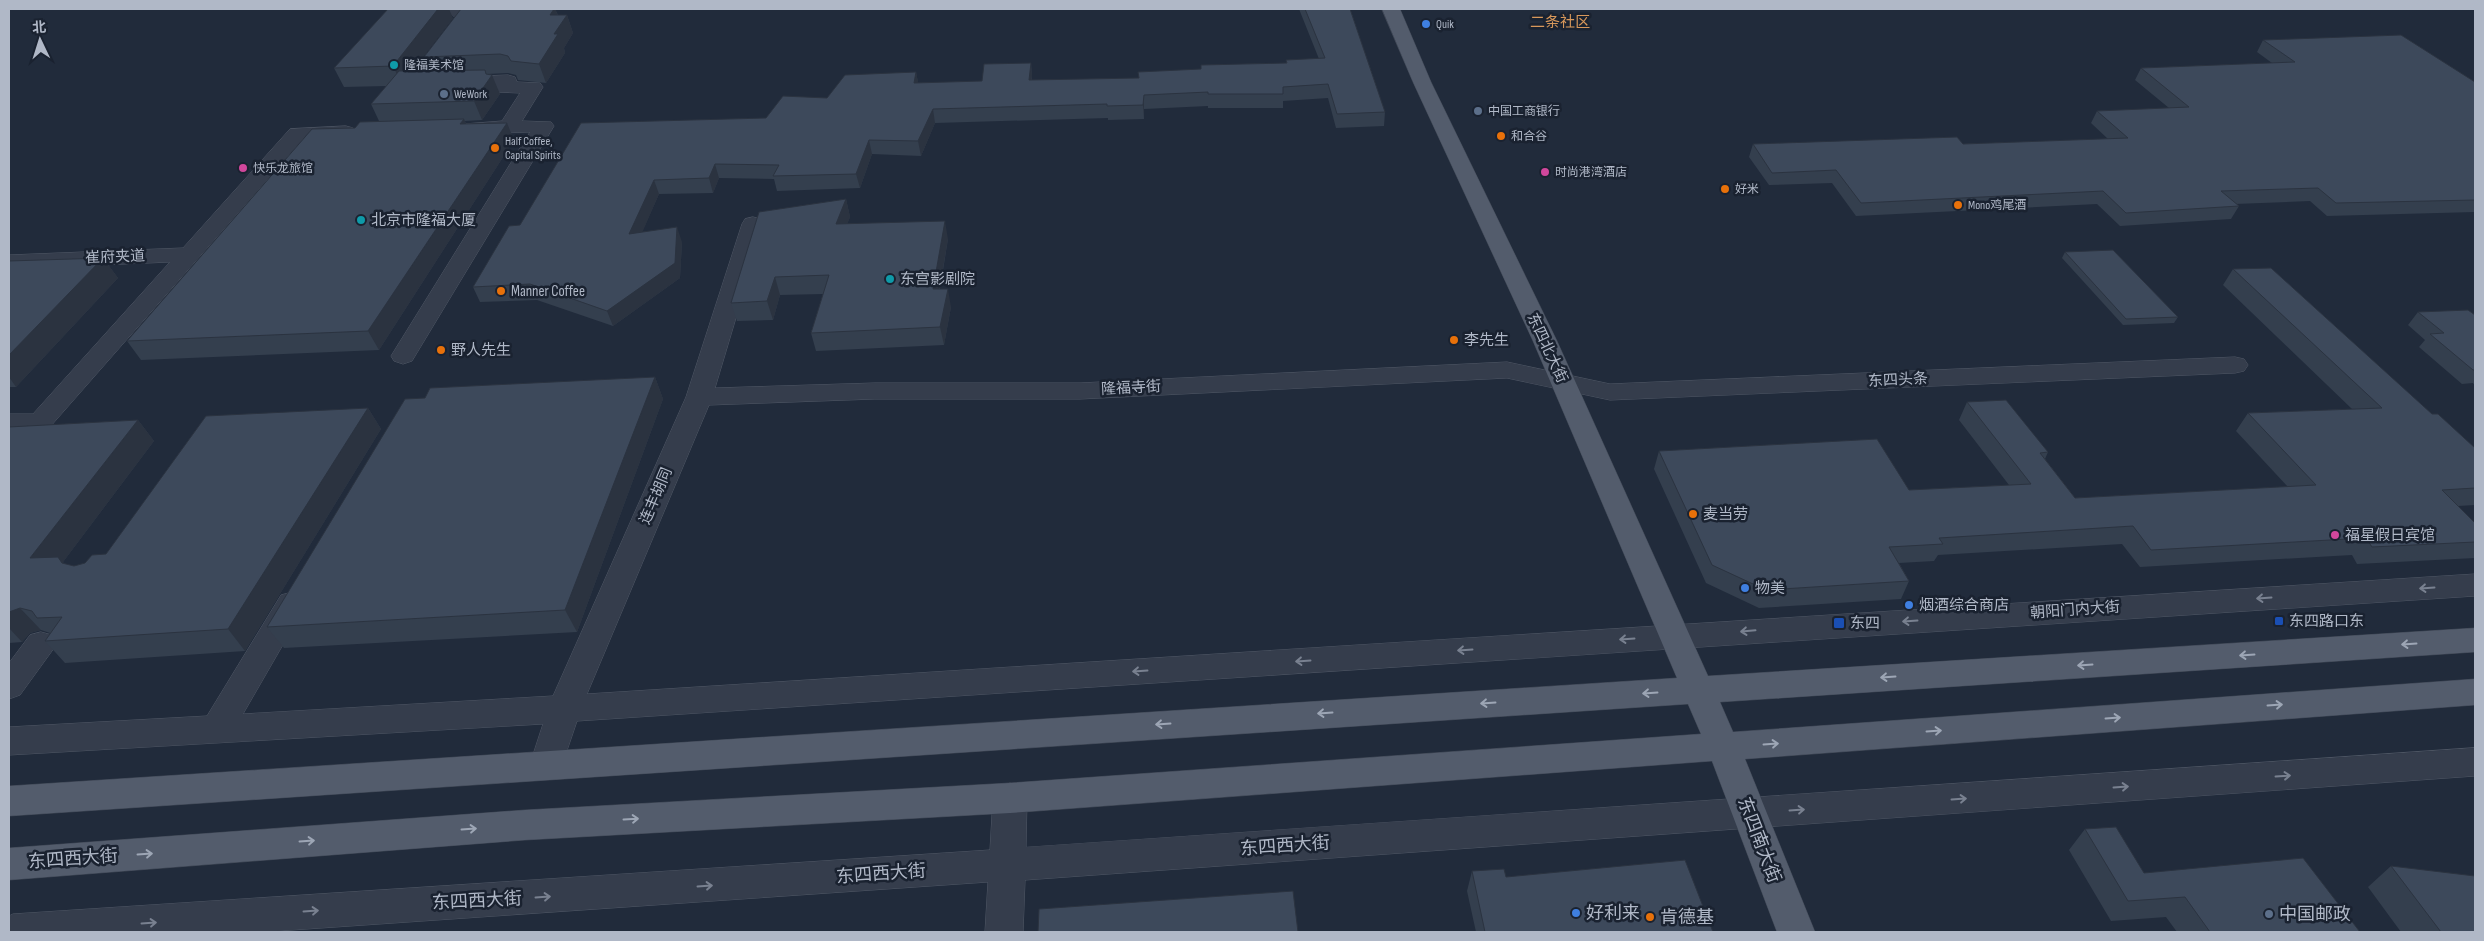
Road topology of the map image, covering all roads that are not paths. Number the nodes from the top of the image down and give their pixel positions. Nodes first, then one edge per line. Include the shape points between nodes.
1 (456, 9) edge
2 (1391, 9) edge
3 (508, 127) junction
4 (450, 129) edge
5 (364, 131) edge
6 (753, 224) edge
7 (191, 254) junction
8 (9, 262) edge
9 (402, 356) dead end
10 (2235, 365) dead end
11 (1563, 380) junction
12 (699, 397) junction
13 (9, 423) edge
14 (308, 576) edge
15 (2475, 585) edge
16 (1676, 636) junction
17 (2475, 640) edge
18 (41, 644) edge
19 (9, 686) edge
20 (1698, 689) junction
21 (2475, 692) edge
22 (564, 709) junction
23 (216, 730) junction
24 (9, 741) edge
25 (1723, 747) junction
26 (2475, 762) edge
27 (547, 764) junction
28 (1010, 798) junction
29 (9, 801) edge
30 (1748, 814) junction
31 (9, 864) edge
32 (1008, 865) junction
33 (13, 932) edge
34 (1004, 932) edge
35 (1796, 932) edge

1 - 3 street via 464,18 413,84 508,81 503,88 533,87
2 - 11 main road, 东四北大街 via 1422,82
3 - 4 street
3 - 9 street via 544,126
5 - 7 street via 297,133
6 - 12 street, 连丰胡同
7 - 8 street, 崔府夹道
7 - 13 street via 40,422
10 - 11 street, 东四头条 via 1610,392
11 - 12 street, 隆福寺街 via 1507,370 1080,391 876,391
11 - 16 main road, 东四北大街
12 - 22 street, 连丰胡同
14 - 23 street
15 -> 16 street, 朝阳门内大街
16 - 20 main road, 东四北大街
16 -> 22 street
17 -> 20 main road
18 - 19 street
20 - 25 main road, 东四南大街
20 -> 27 main road
25 -> 21 main road
22 - 23 street
22 - 27 street, 连丰胡同
23 - 24 street
25 - 28 main road, 东四西大街
25 - 30 main road, 东四南大街
30 -> 26 street
27 - 29 main road
31 -> 28 main road, 东四西大街 via 525,825
28 - 32 street
30 - 32 street, 东四西大街
30 - 35 main road, 东四南大街
33 -> 32 street, 东四西大街
32 - 34 street

